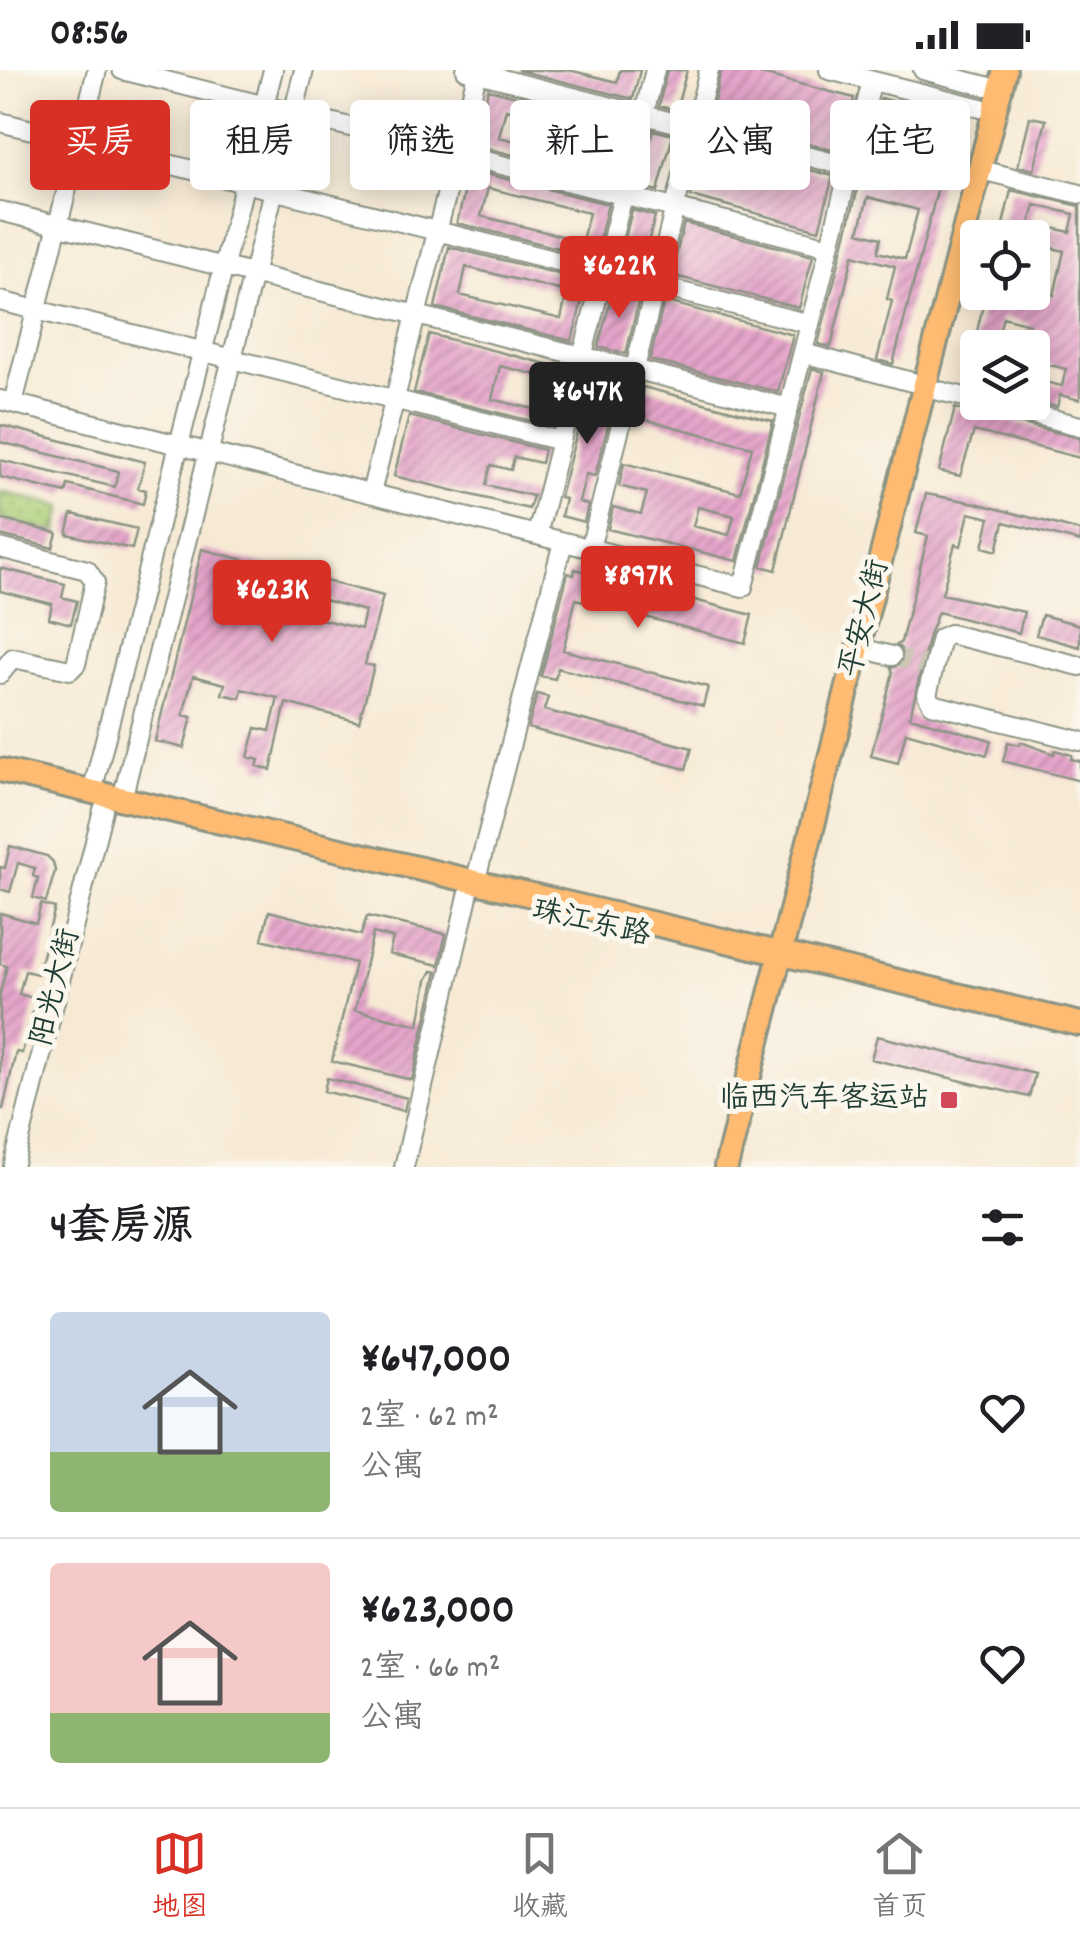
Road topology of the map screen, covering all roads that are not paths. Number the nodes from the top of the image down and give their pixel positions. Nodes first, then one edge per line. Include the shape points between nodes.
1 (97, 70) edge
2 (122, 70) edge
3 (273, 70) edge
4 (304, 70) edge
5 (654, 70) edge
6 (709, 70) edge
7 (829, 70) edge
8 (923, 70) edge
9 (1006, 70) edge
10 (474, 71) edge
11 (872, 81) junction
12 (986, 88) edge
13 (90, 100) edge
14 (240, 100) edge
15 (266, 100) edge
16 (296, 100) edge
17 (468, 100) edge
18 (585, 100) edge
19 (647, 100) edge
20 (701, 100) edge
21 (867, 100) edge
22 (0, 122) edge
23 (30, 130) edge
24 (490, 162) edge
25 (981, 170) junction
26 (67, 190) edge
27 (242, 190) edge
28 (270, 190) edge
29 (448, 190) edge
30 (624, 190) edge
31 (679, 190) edge
32 (844, 190) edge
33 (274, 191) junction
34 (1080, 194) edge
35 (623, 195) junction
36 (675, 208) junction
37 (0, 210) edge
38 (58, 225) junction
39 (437, 232) junction
40 (830, 247) junction
41 (224, 266) junction
42 (603, 273) junction
43 (254, 274) junction
44 (656, 286) junction
45 (0, 300) edge
46 (37, 310) junction
47 (416, 315) junction
48 (810, 324) junction
49 (202, 351) junction
50 (803, 352) junction
51 (582, 356) junction
52 (232, 359) junction
53 (635, 370) junction
54 (919, 385) junction
55 (960, 395) edge
56 (395, 400) junction
57 (7, 402) edge
58 (789, 408) junction
59 (1050, 418) edge
60 (1080, 426) edge
61 (560, 441) junction
62 (179, 445) junction
63 (209, 452) junction
64 (371, 494) junction
65 (536, 535) junction
66 (563, 542) junction
67 (0, 548) edge
68 (590, 549) junction
69 (860, 648) junction
70 (892, 656) tunnel mouth
71 (1080, 666) edge
72 (0, 674) edge
73 (1080, 740) edge
74 (0, 770) edge
75 (0, 785) edge
76 (106, 799) junction
77 (471, 889) junction
78 (773, 958) junction
79 (1080, 1024) edge
80 (1080, 1039) edge
81 (13, 1167) edge
82 (404, 1167) edge
83 (711, 1167) edge
84 (726, 1167) edge

1 - 13 street
2 - 14 street
3 - 15 street
4 - 16 street
5 - 19 street
6 - 20 street
7 - 11 street
8 - 12 street
9 - 25 main road, 平安大街
10 - 17 street
10 - 18 street
11 - 12 street
11 - 21 street
12 - 54 main road, 平安大街
22 - 23 street
24 - 35 street
25 - 34 street
25 - 54 main road, 平安大街
26 - 38 street
27 - 41 street
28 - 33 street
29 - 39 street
30 - 35 street
31 - 36 street
32 - 40 street
33 - 39 street
33 - 43 street
35 - 36 street
35 - 42 street
36 - 40 street
36 - 44 street
37 - 38 street
38 - 41 street
38 - 46 street
39 - 42 street
39 - 47 street
40 - 48 street
41 - 43 street
41 - 49 street
42 - 44 street
42 - 51 street
43 - 47 street
43 - 52 street
44 - 48 street
44 - 53 street
45 - 46 street
46 - 49 street
46 - 57 street
47 - 51 street
47 - 56 street
48 - 50 street
49 - 52 street
49 - 62 street
50 - 54 street
50 - 58 street
51 - 53 street
51 - 61 street
52 - 56 street
52 - 63 street
53 - 58 street
53 - 68 street
54 - 55 street
54 - 69 main road, 平安大街
54 - 78 main road, 平安大街
56 - 61 street
56 - 64 street
57 - 62 street
58 - 68 street via 744,587
59 - 60 street
61 - 65 street
62 - 63 street
62 - 76 street
63 - 64 street
63 - 76 street
64 - 65 street
65 - 66 street
66 - 68 street
66 - 77 street
67 - 72 street via 87,570 95,582 70,670 13,658
69 - 70 street
69 - 78 main road, 平安大街
71 - 73 street via 950,634 941,638 930,666 927,695 932,704
74 - 76 main road
75 - 76 main road
76 - 77 main road
76 - 81 street, 阳光大街
77 - 78 main road
77 - 82 street
78 - 79 main road
78 - 80 main road
78 - 83 main road, 平安大街
78 - 84 main road, 平安大街

